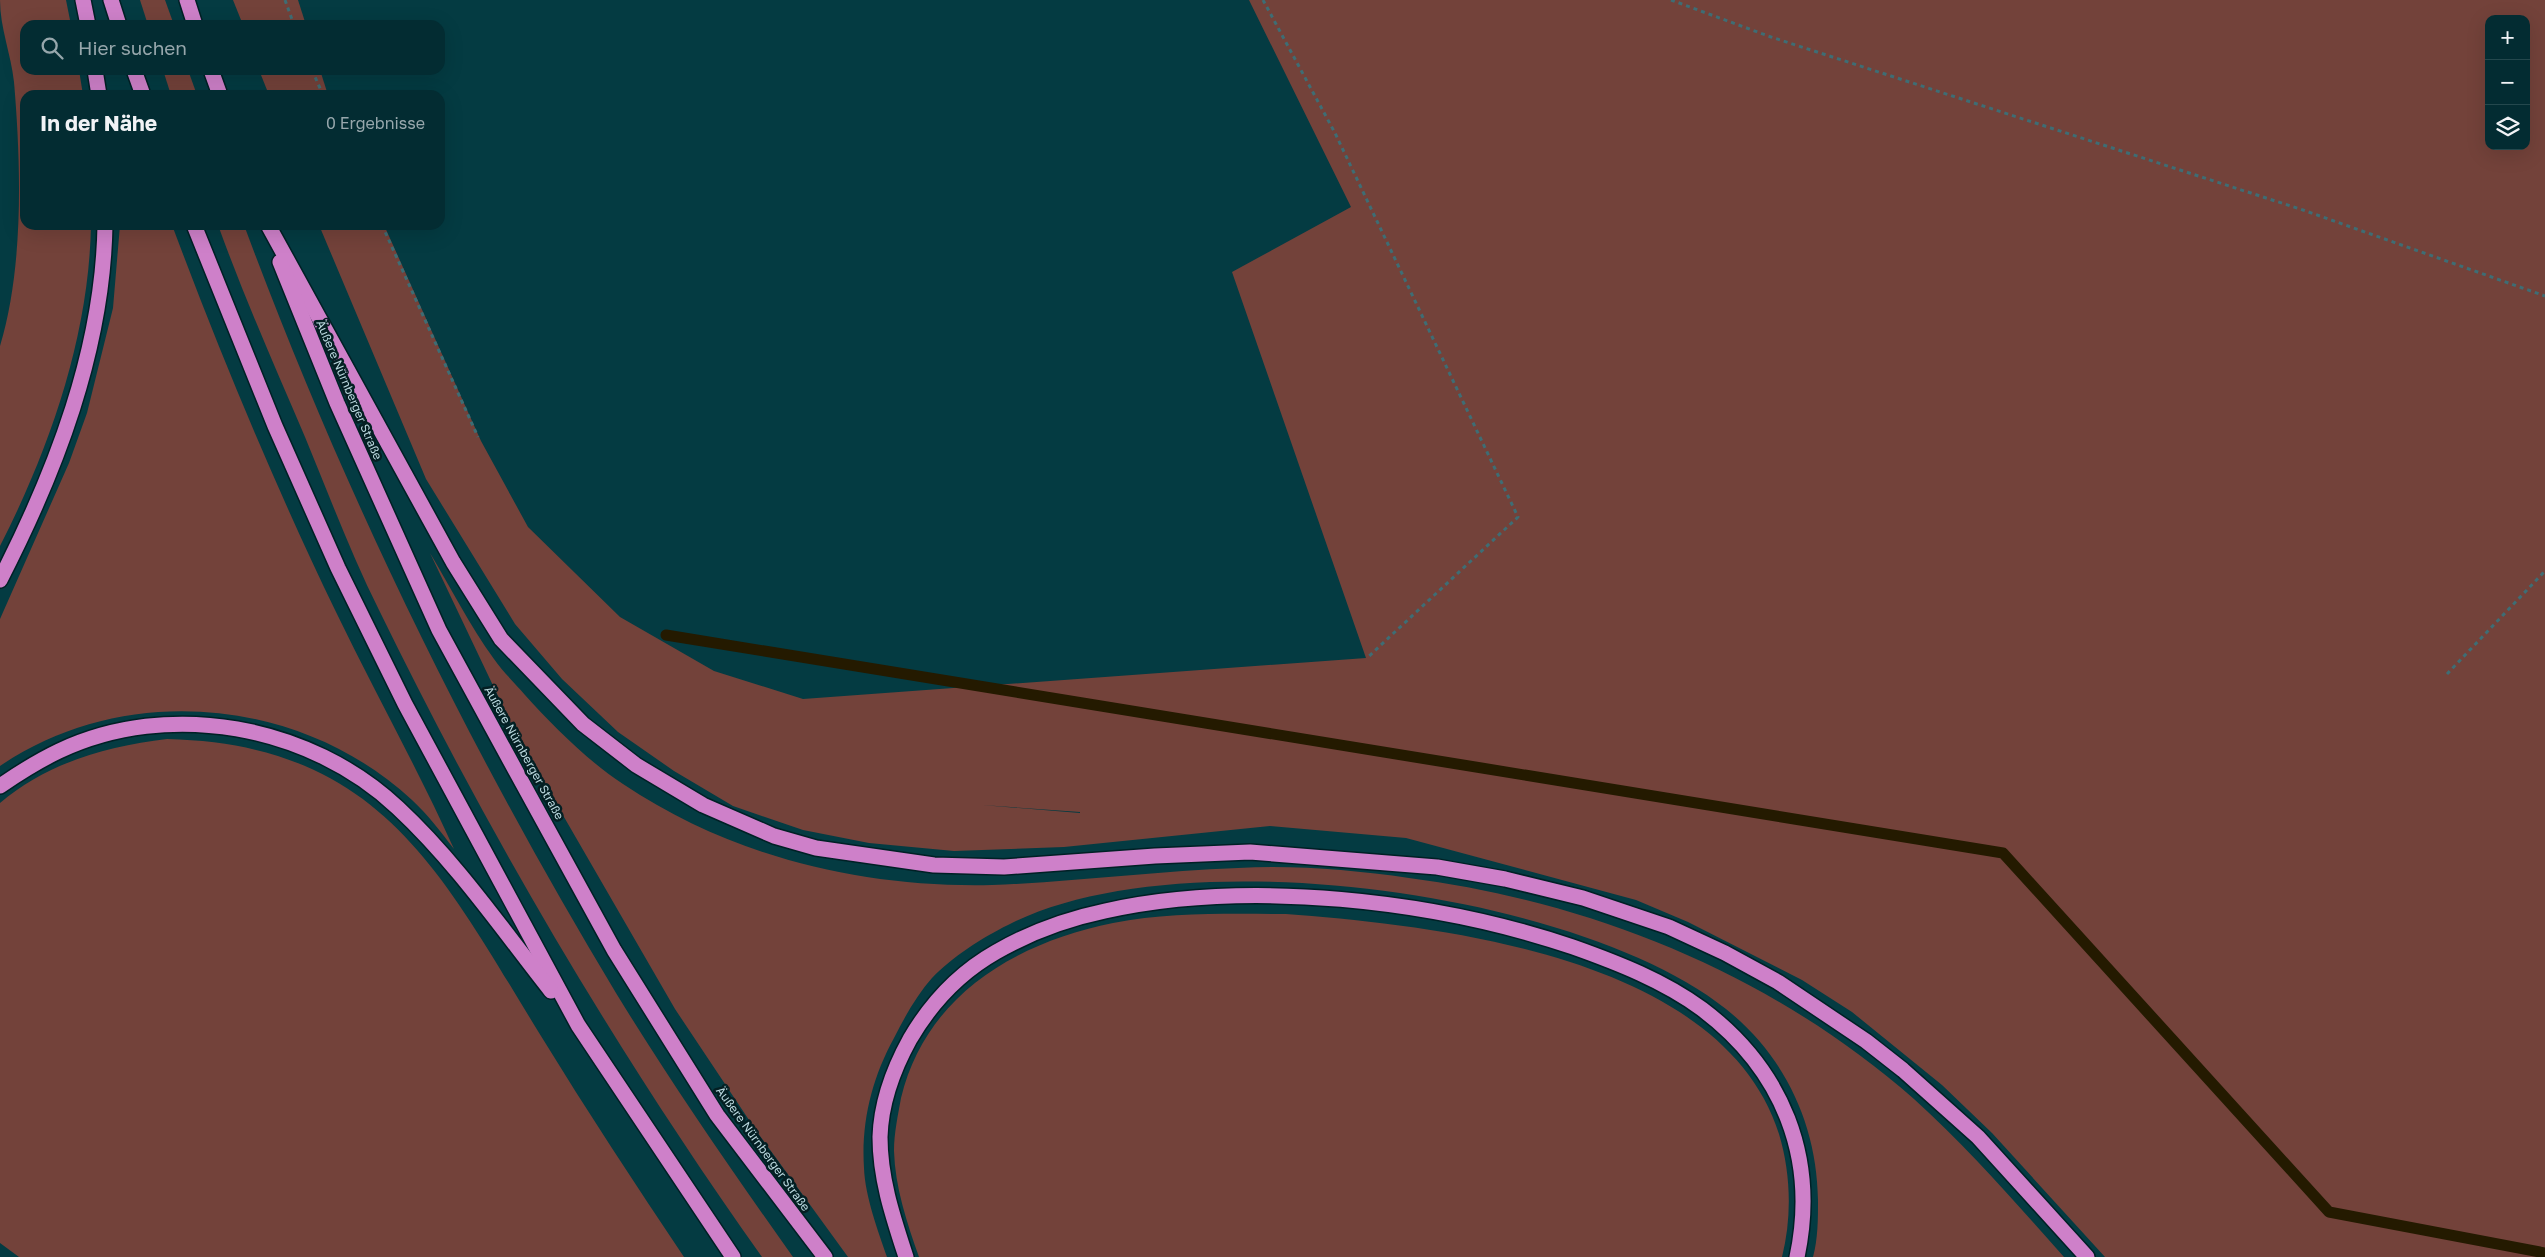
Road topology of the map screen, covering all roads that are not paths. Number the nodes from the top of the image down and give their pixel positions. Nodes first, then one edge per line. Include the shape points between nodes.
1 (84, 0) edge
2 (111, 0) edge
3 (188, 0) edge
4 (87, 20) edge
5 (117, 20) edge
6 (194, 20) edge
7 (96, 75) edge
8 (136, 75) edge
9 (213, 75) edge
10 (98, 90) edge
11 (141, 90) edge
12 (218, 90) edge
13 (105, 230) edge
14 (196, 230) edge
15 (269, 230) edge
16 (270, 230) edge
17 (0, 580) edge
18 (0, 786) edge
19 (578, 1025) junction
20 (733, 1257) edge
21 (825, 1257) edge
22 (906, 1257) edge
23 (1797, 1257) edge
24 (2087, 1257) edge

1 - 4 highway
2 - 5 highway
3 - 6 highway
7 - 10 highway
8 - 11 highway
9 - 12 highway
13 - 17 highway via 101,282 93,328 67,428
14 - 19 highway via 275,426 338,568 405,704
15 - 21 highway, Äußere Nürnberger Straße via 337,403 444,638 614,950 717,1115
16 - 24 highway via 476,603 501,639 583,724 636,765 703,805 774,836 816,848 934,865 1004,867 1250,852 1437,867 1583,898 1669,927 1726,953 1778,982 1866,1041 1978,1137
18 - 19 highway via 60,751 138,728 200,724 222,726 299,746 325,757 364,781 397,807 456,871
19 - 20 highway
22 - 23 highway via 888,1201 881,1164 880,1134 891,1080 903,1051 935,1002 955,981 995,952 1075,918 1151,903 1197,898 1263,897 1305,897 1377,905 1502,926 1597,956 1683,996 1738,1042 1759,1065 1779,1096 1796,1142 1803,1174 1802,1236

